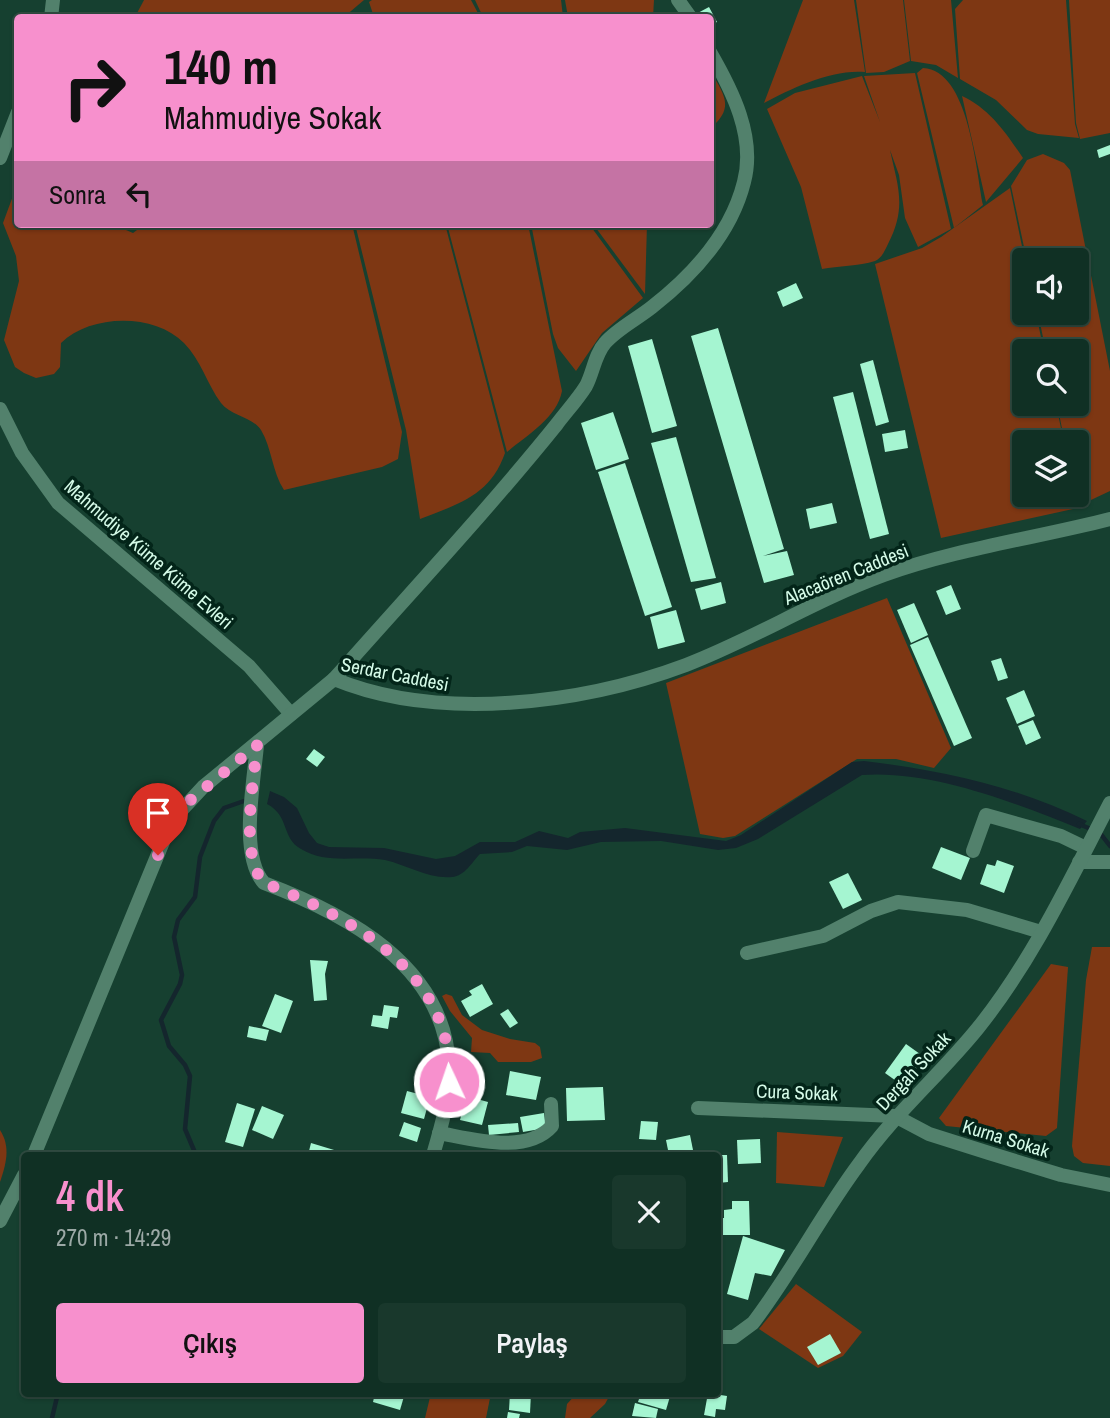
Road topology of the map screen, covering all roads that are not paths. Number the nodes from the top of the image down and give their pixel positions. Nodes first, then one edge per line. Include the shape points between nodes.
1 (714, 61) edge
2 (14, 122) edge
3 (0, 158) edge
4 (0, 409) edge
5 (1110, 519) edge
6 (334, 678) junction
7 (605, 688) joint
8 (291, 714) junction
9 (257, 745) junction
10 (1107, 810) edge
11 (1087, 846) junction
12 (973, 851) dead end
13 (1079, 862) junction
14 (1110, 862) edge
15 (1041, 932) junction
16 (747, 953) dead end
17 (551, 1104) dead end
18 (698, 1108) dead end
19 (895, 1116) junction
20 (439, 1133) junction
21 (35, 1152) edge
22 (434, 1152) edge
23 (21, 1181) edge
24 (1110, 1185) edge
25 (0, 1221) edge
26 (721, 1338) edge

1 - 6 street via 743,124 748,151 745,181 721,236 684,278 605,343 586,386 541,444
2 - 3 street
4 - 8 street, Mahmudiye Küme Küme Evleri via 22,453 58,503 249,666
5 - 7 street, Alacaören Caddesi via 887,574 685,665
6 - 7 street, Serdar Caddesi via 429,704 531,700
6 - 8 street, Serdar Caddesi
8 - 9 street, Serdar Caddesi
9 - 20 street via 251,837 257,875 264,883 350,922 372,937 420,985 442,1028 450,1066
9 - 21 street, Serdar Caddesi via 187,803 165,837
10 - 11 street, Dergah Sokak
11 - 12 street via 986,815
11 - 13 street, Dergah Sokak
13 - 14 street
13 - 15 street, Dergah Sokak
15 - 16 street via 967,910 898,902 823,936
15 - 19 street, Dergah Sokak via 976,1030
17 - 20 street via 552,1126 520,1142
18 - 19 street, Cura Sokak
19 - 24 street, Kurna Sokak via 929,1134 1061,1175
19 - 26 street, Dergah Sokak via 857,1165 753,1323 734,1337
20 - 22 street
23 - 25 street

